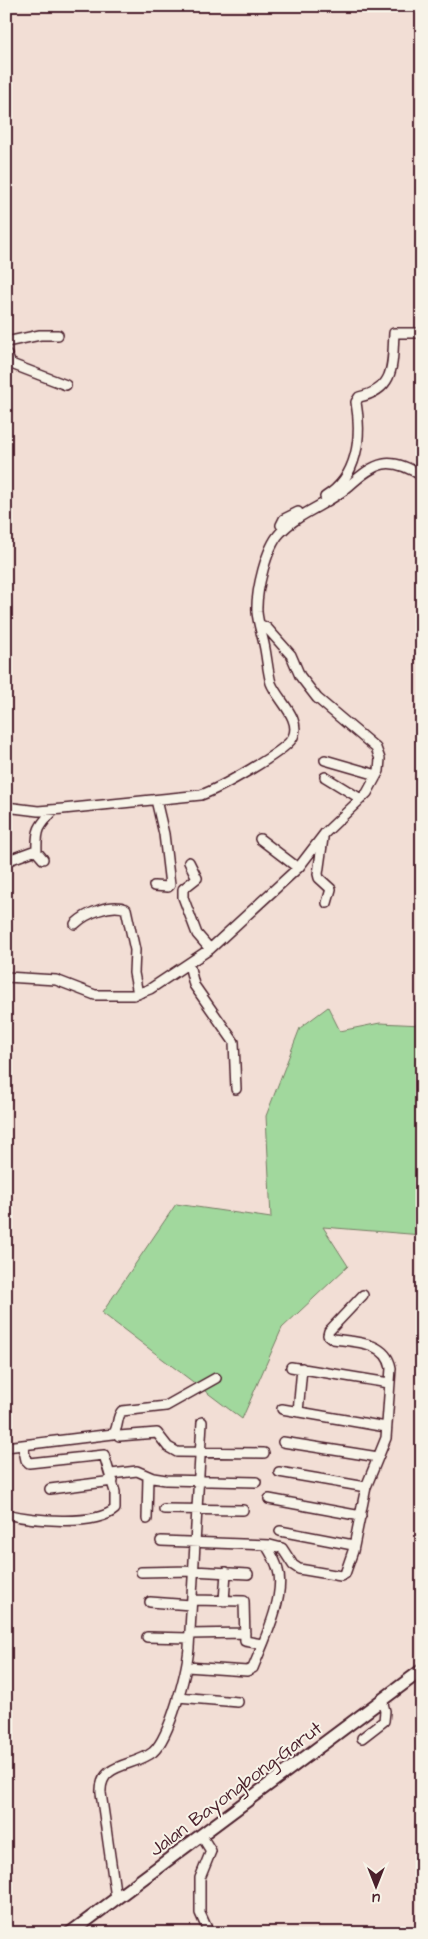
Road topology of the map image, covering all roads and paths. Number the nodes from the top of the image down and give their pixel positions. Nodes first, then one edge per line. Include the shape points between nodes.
1 (422, 333) edge
2 (58, 335) dead end
3 (6, 342) edge
4 (6, 353) edge
5 (66, 385) dead end
6 (422, 476) edge
7 (284, 528) junction
8 (260, 625) junction
9 (324, 760) dead end
10 (374, 774) junction
11 (325, 777) dead end
12 (358, 797) junction
13 (156, 800) junction
14 (6, 807) edge
15 (54, 810) junction
16 (323, 836) junction
17 (260, 839) dead end
18 (36, 850) junction
19 (43, 859) dead end
20 (6, 862) edge
21 (189, 862) dead end
22 (295, 865) junction
23 (154, 886) dead end
24 (327, 903) dead end
25 (75, 924) dead end
26 (207, 945) junction
27 (189, 964) junction
28 (6, 977) edge
29 (138, 994) junction
30 (236, 1090) dead end
31 (364, 1295) dead end
32 (291, 1367) dead end
33 (302, 1368) junction
34 (216, 1378) dead end
35 (389, 1384) junction
36 (282, 1409) dead end
37 (298, 1412) junction
38 (202, 1422) dead end
39 (386, 1427) junction
40 (120, 1436) dead end
41 (283, 1442) dead end
42 (23, 1446) junction
43 (6, 1447) edge
44 (201, 1452) junction
45 (264, 1453) dead end
46 (378, 1458) junction
47 (279, 1472) dead end
48 (148, 1476) junction
49 (112, 1477) junction
50 (199, 1481) junction
51 (256, 1482) dead end
52 (366, 1487) junction
53 (50, 1489) dead end
54 (268, 1498) dead end
55 (164, 1509) dead end
56 (196, 1510) junction
57 (243, 1510) dead end
58 (6, 1514) edge
59 (361, 1516) junction
60 (147, 1519) dead end
61 (280, 1531) dead end
62 (161, 1541) dead end
63 (194, 1542) junction
64 (268, 1545) junction
65 (353, 1545) junction
66 (193, 1571) junction
67 (141, 1572) dead end
68 (226, 1572) junction
69 (248, 1574) dead end
70 (224, 1601) junction
71 (150, 1602) dead end
72 (192, 1603) junction
73 (245, 1633) junction
74 (190, 1636) junction
75 (147, 1637) dead end
76 (262, 1644) junction
77 (187, 1667) junction
78 (422, 1670) edge
79 (178, 1697) junction
80 (382, 1700) junction
81 (238, 1702) dead end
82 (362, 1738) dead end
83 (201, 1835) junction
84 (116, 1898) junction
85 (70, 1933) edge
86 (208, 1933) edge

1 - 7 street via 394,333 392,368 384,386 359,397 356,402 360,425 352,468 332,493 284,519 281,525
2 - 3 street
4 - 5 street via 14,365
6 - 7 street via 392,462 376,466 336,497
7 - 8 street via 272,546 265,567 258,598
8 - 10 street via 267,628 291,655 300,676 317,698 376,748 380,759
8 - 13 street via 271,682 293,718 295,729 292,739 266,760 208,792 187,798
9 - 10 street
10 - 12 street via 368,793
11 - 12 street
12 - 16 street
13 - 15 street
13 - 23 street via 170,885
14 - 15 street
15 - 18 street via 40,824
16 - 22 street
16 - 24 street via 318,874 331,889
17 - 22 street
18 - 19 street
18 - 20 street
21 - 26 street via 197,878 182,893 197,934
22 - 26 street
25 - 29 street via 97,911 116,907 126,909 135,950 134,973
26 - 27 street
27 - 29 street via 150,990
27 - 30 street via 194,985 234,1042
28 - 29 street via 56,980 95,995
31 - 35 street via 329,1331 328,1336 378,1348 390,1361
32 - 33 street
33 - 35 street
33 - 37 street
34 - 42 street via 166,1406 122,1412 112,1434
35 - 39 street
36 - 37 street
37 - 39 street
38 - 44 street
39 - 46 street via 386,1438
40 - 44 street via 157,1433 173,1451
41 - 46 street
42 - 43 street
42 - 49 street via 29,1463 102,1454
44 - 45 street
44 - 50 street
46 - 52 street
47 - 52 street
48 - 49 street via 137,1470
48 - 50 street
48 - 60 street
49 - 53 street
49 - 58 street via 115,1505 112,1512 90,1518 48,1522
50 - 51 street
50 - 56 street
52 - 59 street
54 - 59 street
55 - 56 street
56 - 57 street
56 - 63 street
59 - 65 street
61 - 65 street
62 - 63 street
63 - 64 street
63 - 66 street
64 - 65 street via 282,1548 293,1566 299,1569 341,1576 346,1572
64 - 76 street via 280,1581 278,1598
66 - 67 street
66 - 68 street
66 - 72 street
68 - 69 street
68 - 70 street
70 - 72 street
70 - 73 street via 246,1602
71 - 72 street
72 - 74 street
73 - 74 street
73 - 76 street via 246,1641
74 - 75 street
74 - 77 street
76 - 77 street via 250,1670
77 - 79 street
78 - 80 main road, Jalan Bayongbong-Garut
79 - 81 street
79 - 84 street via 156,1748 148,1755 107,1773 102,1782
80 - 82 street via 384,1721
80 - 83 main road, Jalan Bayongbong-Garut
83 - 84 main road, Jalan Bayongbong-Garut
83 - 86 street via 211,1852 200,1878 200,1913
84 - 85 main road, Jalan Bayongbong-Garut

